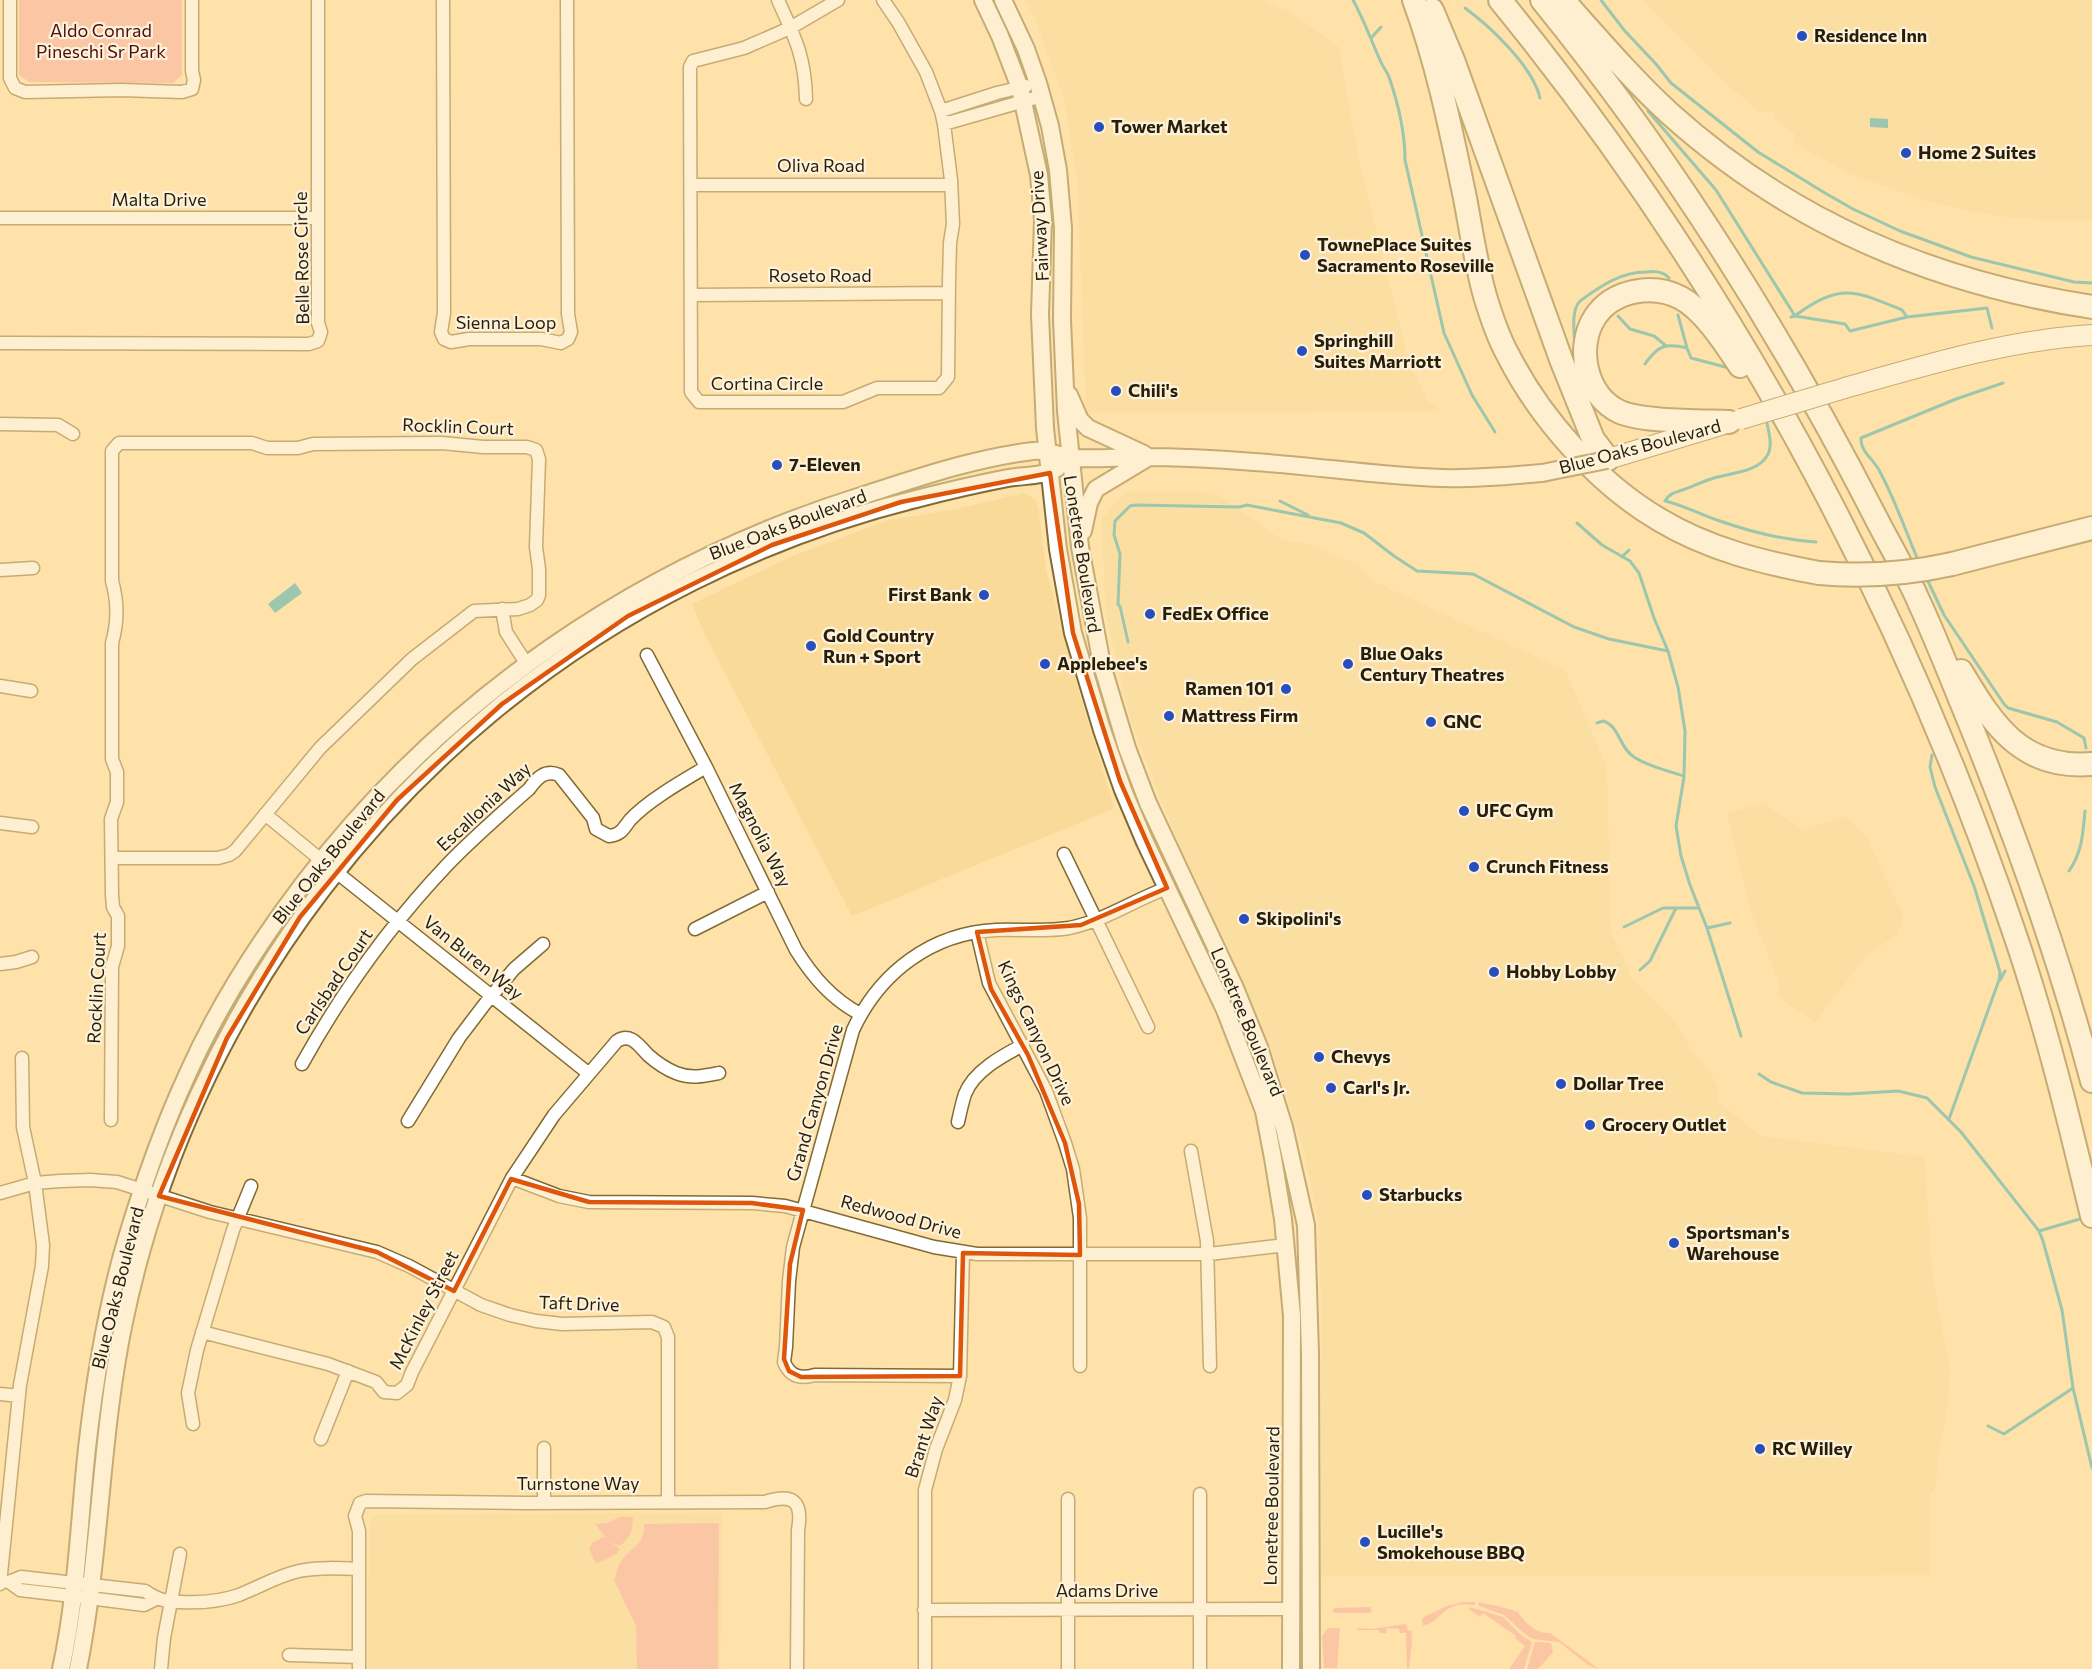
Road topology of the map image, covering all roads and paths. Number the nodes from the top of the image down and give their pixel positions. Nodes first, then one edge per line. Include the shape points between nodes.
1 (10, 0) edge
2 (192, 0) edge
3 (318, 0) edge
4 (443, 0) edge
5 (567, 0) edge
6 (778, 0) edge
7 (838, 0) edge
8 (883, 0) edge
9 (983, 0) edge
10 (1003, 0) edge
11 (1414, 0) edge
12 (1427, 0) edge
13 (1500, 0) edge
14 (1542, 0) edge
15 (1563, 0) edge
16 (790, 28) junction
17 (1040, 89) junction
18 (1022, 94) junction
19 (806, 99) dead end
20 (941, 111) junction
21 (944, 124) junction
22 (691, 185) junction
23 (951, 185) junction
24 (0, 218) edge
25 (318, 218) junction
26 (948, 293) junction
27 (691, 295) junction
28 (2092, 307) edge
29 (2092, 335) edge
30 (0, 343) edge
31 (1590, 382) junction
32 (1065, 388) junction
33 (1735, 421) junction
34 (0, 424) edge
35 (73, 434) dead end
36 (1047, 450) junction
37 (1150, 457) junction
38 (1071, 459) junction
39 (1608, 460) junction
40 (1050, 472) junction
41 (1826, 493) junction
42 (2092, 528) edge
43 (1080, 547) junction
44 (33, 568) dead end
45 (0, 570) edge
46 (1919, 600) junction
47 (502, 609) junction
48 (647, 656) dead end
49 (526, 663) junction
50 (0, 686) edge
51 (31, 691) dead end
52 (2092, 764) edge
53 (706, 767) junction
54 (265, 814) junction
55 (0, 823) edge
56 (32, 827) dead end
57 (1064, 854) dead end
58 (112, 858) junction
59 (321, 860) junction
60 (335, 871) junction
61 (1183, 879) junction
62 (1167, 888) junction
63 (768, 892) junction
64 (1096, 920) junction
65 (399, 921) junction
66 (696, 929) dead end
67 (977, 932) junction
68 (543, 944) dead end
69 (32, 957) dead end
70 (0, 964) edge
71 (492, 996) junction
72 (860, 1014) junction
73 (1148, 1027) dead end
74 (1023, 1045) junction
75 (22, 1058) dead end
76 (302, 1064) dead end
77 (588, 1073) junction
78 (719, 1073) dead end
79 (2092, 1081) edge
80 (111, 1120) dead end
81 (408, 1121) dead end
82 (958, 1122) dead end
83 (1191, 1151) dead end
84 (512, 1178) junction
85 (35, 1183) junction
86 (251, 1186) dead end
87 (142, 1190) junction
88 (0, 1193) edge
89 (159, 1196) junction
90 (803, 1210) junction
91 (2092, 1216) edge
92 (238, 1219) junction
93 (1307, 1243) junction
94 (1286, 1245) junction
95 (963, 1253) junction
96 (1209, 1254) junction
97 (1080, 1256) junction
98 (454, 1291) junction
99 (202, 1332) junction
100 (1080, 1366) dead end
101 (1209, 1366) dead end
102 (348, 1371) junction
103 (960, 1376) junction
104 (0, 1394) edge
105 (19, 1396) junction
106 (194, 1424) dead end
107 (321, 1439) dead end
108 (544, 1448) dead end
109 (1200, 1494) dead end
110 (1068, 1499) dead end
111 (544, 1502) junction
112 (668, 1502) junction
113 (180, 1554) dead end
114 (358, 1569) junction
115 (2, 1582) edge
116 (83, 1591) junction
117 (170, 1601) junction
118 (1200, 1609) junction
119 (1290, 1609) junction
120 (924, 1610) junction
121 (1068, 1610) junction
122 (1311, 1610) junction
123 (289, 1655) dead end
124 (359, 1663) edge
125 (61, 1669) edge
126 (78, 1669) edge
127 (161, 1669) edge
128 (797, 1669) edge
129 (925, 1669) edge
130 (1068, 1669) edge
131 (1200, 1669) edge
132 (1291, 1669) edge
133 (1311, 1669) edge

1 - 2 street via 10,78 15,88 25,92 182,92 192,89 194,80
3 - 25 street, Belle Rose Circle
4 - 5 street, Sienna Loop via 441,332 451,342 541,339 561,343 571,332
6 - 16 street
7 - 16 street, Cortina Circle
8 - 20 street, Cortina Circle via 926,72
9 - 18 main road, Fairway Drive
10 - 17 main road, Fairway Drive
11 - 42 highway, bridge via 1446,103 1485,294 1507,354 1539,406 1607,481 1660,521 1733,552 1819,573 1886,575 1952,564
12 - 39 highway via 1453,60 1562,362 1593,439
13 - 41 highway via 1671,230 1764,378
14 - 46 highway via 1670,171 1745,286 1828,427
15 - 28 highway via 1624,69 1674,117 1753,180 1801,209 1905,259 1970,281
16 - 19 street via 803,59
16 - 22 street, Cortina Circle via 744,48 693,62
17 - 18 street
17 - 32 main road, Fairway Drive via 1061,191
18 - 20 street via 997,93
18 - 21 street
18 - 36 main road, Fairway Drive via 1042,206 1040,315
20 - 21 street, Cortina Circle
21 - 23 street, Cortina Circle
22 - 23 street, Oliva Road
22 - 27 street, Cortina Circle
23 - 26 street, Cortina Circle via 953,224
24 - 25 street, Malta Drive
25 - 30 street, Belle Rose Circle via 321,332 313,343
26 - 27 street, Roseto Road
26 - 27 street, Cortina Circle via 948,377 939,388 876,388 843,402 699,402 691,392
29 - 33 main road, Blue Oaks Boulevard, bridge via 2027,342 1961,356
31 - 33 highway via 1618,411 1636,417
31 - 39 highway via 1607,434
31 - 41 highway via 1585,352 1595,317 1625,294 1666,291 1683,299 1701,315 1727,347
32 - 37 main road via 1088,428
32 - 38 main road, Fairway Drive
33 - 39 main road, Blue Oaks Boulevard
34 - 35 street via 58,425
36 - 38 main road, Blue Oaks Boulevard
36 - 40 main road, Lonetree Boulevard
36 - 49 main road, Blue Oaks Boulevard via 999,456 927,476 749,536 620,602
37 - 38 main road, Blue Oaks Boulevard
37 - 39 main road, Blue Oaks Boulevard, bridge via 1442,478 1542,473
37 - 43 main road via 1094,491
38 - 40 main road, Blue Oaks Boulevard
38 - 43 main road, Lonetree Boulevard
40 - 60 main road, Blue Oaks Boulevard via 950,490 835,522 747,556 649,605 565,657 486,718 434,763
40 - 62 main road, Lonetree Boulevard via 1058,549 1076,642 1123,790
41 - 91 highway via 1914,675 1994,873 2057,1074
43 - 61 main road, Lonetree Boulevard via 1112,702 1148,803
44 - 45 street
46 - 52 highway via 1979,702 2007,736 2024,750 2046,760
46 - 79 highway via 2024,863
47 - 49 street via 506,632
47 - 54 street, Rocklin Court via 474,611 412,659 340,726
47 - 58 street, Rocklin Court via 524,608 539,595 536,450 442,443 267,448 252,443 119,443 112,451 112,581 117,628 112,643 112,759 117,772 117,802 111,819
48 - 53 street, Magnolia Way
49 - 59 main road, Blue Oaks Boulevard via 422,751
50 - 51 street
53 - 63 street, Magnolia Way
53 - 65 street, Escallonia Way via 664,793 631,819 619,834 609,836 596,829 594,818 564,779 553,772 537,777 529,789 462,850
54 - 58 street, Rocklin Court via 235,851 222,858
54 - 59 street
55 - 56 street
57 - 64 street
58 - 80 street, Rocklin Court via 118,946 112,967
59 - 60 main road
59 - 87 main road, Blue Oaks Boulevard via 261,942 209,1030 187,1074
60 - 65 street, Van Buren Way
60 - 89 main road, Blue Oaks Boulevard via 276,952 227,1038 185,1127
61 - 62 main road
61 - 93 main road, Lonetree Boulevard via 1259,1047 1284,1127
62 - 64 street, Grand Canyon Drive
62 - 94 main road, Lonetree Boulevard via 1225,1010 1264,1111
63 - 66 street
63 - 72 street, Magnolia Way via 796,950 813,975 836,999
64 - 67 street, Grand Canyon Drive via 1056,930
64 - 73 street
65 - 71 street, Van Buren Way
65 - 76 street, Carlsbad Court via 349,986
67 - 72 street, Grand Canyon Drive via 939,943 908,961 883,982
67 - 74 street, Kings Canyon Drive via 991,989
68 - 71 street via 513,969
69 - 70 street
71 - 77 street, Van Buren Way
71 - 81 street via 459,1038
72 - 90 street, Grand Canyon Drive via 843,1061
74 - 82 street via 976,1078 965,1093
74 - 97 street, Kings Canyon Drive via 1046,1091 1073,1169 1079,1204
75 - 85 street via 23,1127
77 - 78 street, McKinley Street via 616,1041 626,1038 677,1073 699,1077
77 - 84 street, McKinley Street
83 - 96 street
84 - 90 street, Redwood Drive via 559,1196 589,1202 769,1203
84 - 98 street, McKinley Street
85 - 87 street, Taft Drive via 90,1180 117,1182
85 - 88 street, Taft Drive
85 - 105 street via 43,1237 42,1266
86 - 92 street
87 - 89 street, Taft Drive
87 - 116 main road, Blue Oaks Boulevard via 99,1356 87,1444
89 - 92 street, Taft Drive
89 - 116 main road, Blue Oaks Boulevard via 131,1290 116,1359
90 - 95 street, Redwood Drive
90 - 103 street, Grand Canyon Drive via 789,1272 784,1359 789,1371 801,1377
92 - 98 street, Taft Drive via 377,1252
92 - 99 street
93 - 94 main road
93 - 122 main road, Lonetree Boulevard
94 - 96 street, Redwood Drive
94 - 119 main road, Lonetree Boulevard via 1292,1328
95 - 97 street, Redwood Drive
95 - 103 street, Brant Way
96 - 97 street, Redwood Drive
96 - 101 street
97 - 100 street, Kings Canyon Drive
98 - 102 street, McKinley Street via 403,1390 384,1392 376,1382
98 - 112 street, Taft Drive via 496,1311 536,1321 652,1322 664,1327 668,1353
99 - 102 street, McKinley Street
99 - 106 street via 188,1393
102 - 107 street
103 - 120 street, Brant Way via 925,1490
104 - 105 street
105 - 115 street
108 - 111 street
109 - 118 street
110 - 121 street
111 - 112 street, Turnstone Way
111 - 114 street, Turnstone Way via 366,1500 360,1503 355,1516 359,1532
112 - 128 street, Turnstone Way via 765,1502 784,1498 798,1505
113 - 117 street
114 - 117 street via 299,1571 237,1596 206,1603
114 - 124 street, Turnstone Way
115 - 116 street via 21,1577
116 - 117 street via 144,1605 156,1599
116 - 125 main road, Blue Oaks Boulevard
116 - 126 main road, Blue Oaks Boulevard
117 - 127 street
118 - 119 street, Adams Drive
118 - 121 street, Adams Drive
118 - 131 street
119 - 122 main road
119 - 132 main road, Lonetree Boulevard
120 - 121 street, Adams Drive
120 - 129 street, Brant Way
121 - 130 street
122 - 133 main road, Lonetree Boulevard
123 - 124 street

